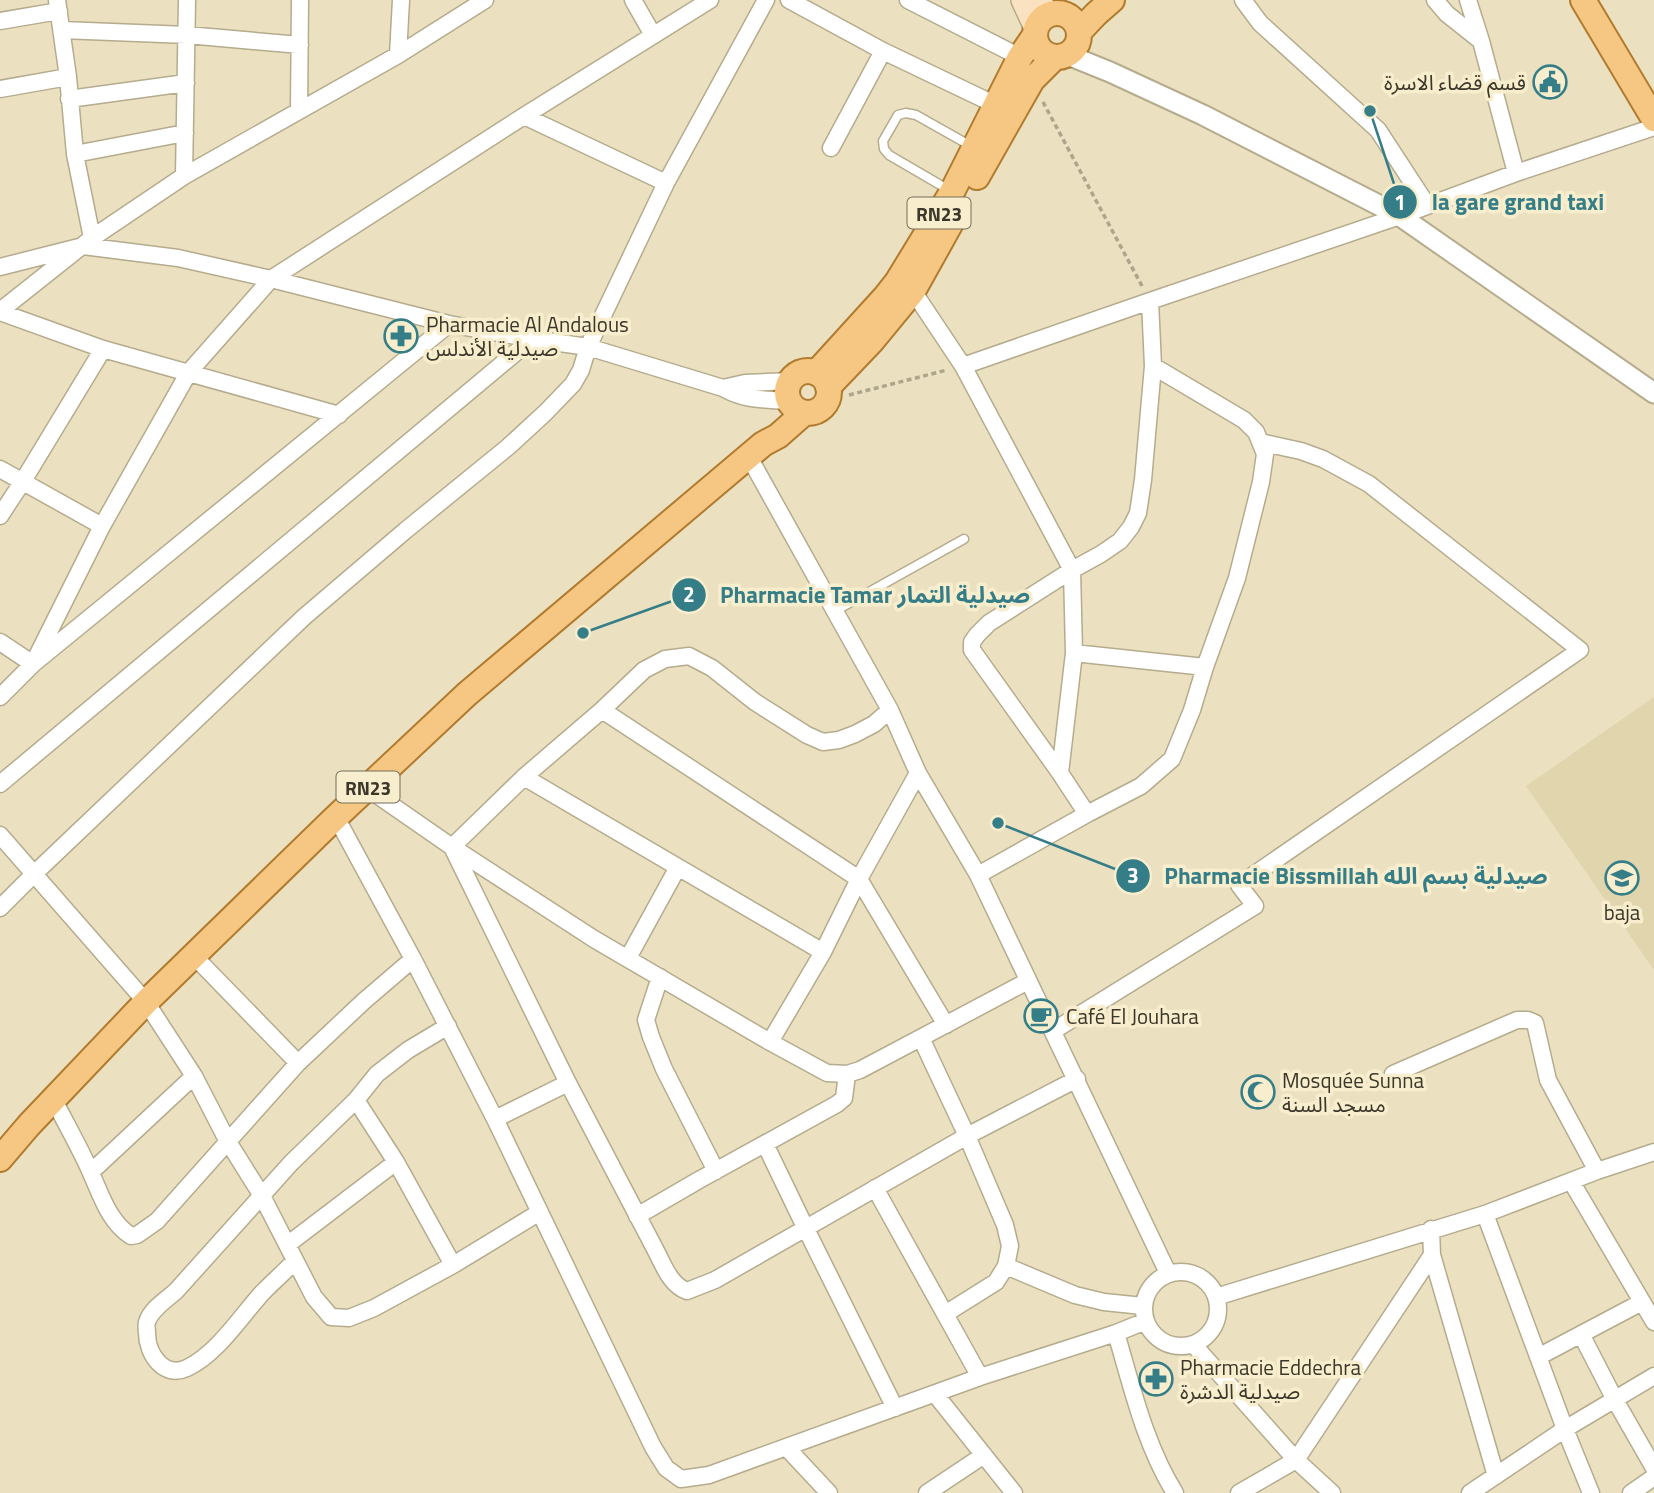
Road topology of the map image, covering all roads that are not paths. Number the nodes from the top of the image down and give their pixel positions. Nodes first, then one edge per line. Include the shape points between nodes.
1 (187, 0) edge
2 (300, 0) edge
3 (401, 0) edge
4 (485, 0) edge
5 (633, 0) edge
6 (766, 0) edge
7 (789, 0) edge
8 (908, 0) edge
9 (1023, 0) edge
10 (1112, 0) edge
11 (1243, 0) edge
12 (1435, 0) edge
13 (1468, 0) edge
14 (1583, 0) edge
15 (706, 1) edge
16 (58, 5) edge
17 (1050, 15) edge
18 (0, 21) edge
19 (62, 30) junction
20 (187, 35) junction
21 (653, 35) junction
22 (1481, 41) junction
23 (300, 45) junction
24 (1070, 46) junction
25 (883, 51) junction
26 (398, 55) junction
27 (1020, 57) junction
28 (68, 77) junction
29 (186, 82) junction
30 (0, 89) edge
31 (69, 99) junction
32 (996, 105) junction
33 (299, 110) junction
34 (524, 116) junction
35 (1654, 119) edge
36 (1654, 127) edge
37 (185, 133) junction
38 (831, 148) dead end
39 (974, 148) junction
40 (75, 154) junction
41 (1516, 173) junction
42 (184, 176) junction
43 (666, 183) junction
44 (952, 191) junction
45 (1427, 205) junction
46 (1400, 216) junction
47 (88, 242) junction
48 (0, 267) edge
49 (271, 279) junction
50 (913, 291) junction
51 (1150, 301) junction
52 (0, 311) edge
53 (449, 324) junction
54 (532, 339) junction
55 (588, 347) junction
56 (103, 349) junction
57 (963, 366) junction
58 (1153, 366) junction
59 (189, 372) junction
60 (823, 387) junction
61 (1654, 393) edge
62 (793, 400) junction
63 (339, 415) junction
64 (1260, 442) junction
65 (756, 451) junction
66 (0, 469) edge
67 (23, 481) junction
68 (0, 516) edge
69 (102, 526) junction
70 (964, 538) dead end
71 (1072, 570) junction
72 (835, 611) junction
73 (0, 642) edge
74 (1074, 653) junction
75 (33, 664) junction
76 (1205, 667) junction
77 (0, 697) edge
78 (602, 710) junction
79 (890, 710) junction
80 (918, 773) junction
81 (1060, 773) junction
82 (524, 778) junction
83 (0, 785) edge
84 (367, 788) junction
85 (1087, 814) junction
86 (336, 817) junction
87 (0, 835) edge
88 (452, 847) junction
89 (678, 867) junction
90 (34, 873) junction
91 (978, 875) junction
92 (859, 879) junction
93 (0, 908) edge
94 (823, 952) junction
95 (193, 955) junction
96 (628, 958) junction
97 (413, 959) junction
98 (660, 977) junction
99 (1028, 981) junction
100 (146, 1002) junction
101 (946, 1025) junction
102 (447, 1026) junction
103 (1053, 1031) junction
104 (922, 1038) junction
105 (770, 1042) junction
106 (298, 1063) junction
107 (846, 1074) junction
108 (1393, 1074) dead end
109 (194, 1076) junction
110 (1077, 1079) junction
111 (568, 1083) junction
112 (54, 1100) junction
113 (356, 1100) junction
114 (495, 1119) junction
115 (967, 1136) junction
116 (228, 1140) junction
117 (765, 1144) junction
118 (1654, 1152) edge
119 (0, 1159) edge
120 (396, 1162) junction
121 (716, 1171) junction
122 (1597, 1171) junction
123 (91, 1172) junction
124 (1571, 1181) junction
125 (876, 1188) junction
126 (261, 1196) junction
127 (540, 1212) junction
128 (1485, 1213) junction
129 (637, 1216) junction
130 (806, 1229) junction
131 (1431, 1229) junction
132 (287, 1245) junction
133 (1432, 1255) junction
134 (294, 1262) junction
135 (453, 1265) junction
136 (1006, 1266) junction
137 (1168, 1273) junction
138 (1216, 1297) junction
139 (1642, 1302) junction
140 (1144, 1313) junction
141 (945, 1314) junction
142 (1654, 1322) edge
143 (1116, 1333) junction
144 (1581, 1334) junction
145 (1193, 1344) junction
146 (1538, 1357) junction
147 (1654, 1376) edge
148 (980, 1377) junction
149 (935, 1394) junction
150 (1615, 1400) junction
151 (895, 1408) junction
152 (1564, 1429) junction
153 (786, 1447) junction
154 (984, 1455) junction
155 (1296, 1460) junction
156 (1654, 1468) edge
157 (1496, 1476) junction
158 (1654, 1477) edge
159 (829, 1493) edge
160 (927, 1493) edge
161 (1014, 1493) edge
162 (1175, 1493) edge
163 (1239, 1493) edge
164 (1332, 1493) edge
165 (1470, 1493) edge
166 (1591, 1493) edge
167 (1631, 1493) edge

1 - 20 street
2 - 23 street
3 - 26 street
4 - 26 street
5 - 21 street
6 - 43 street
7 - 25 street
8 - 27 street
9 - 17 main road
10 - 24 main road, RN23
11 - 45 street via 1260,23 1378,130
12 - 22 street
13 - 22 street
14 - 35 main road
15 - 21 street
16 - 18 street
16 - 19 street
17 - 24 main road via 1074,20
17 - 24 main road via 1036,42 1043,52
17 - 27 main road, RN23
19 - 20 street
19 - 28 street
20 - 23 street
20 - 29 street
21 - 34 street
22 - 41 street
23 - 33 street
24 - 46 street via 1110,72
24 - 50 main road, RN23 via 1032,80
25 - 32 street
25 - 38 street
26 - 33 street
27 - 32 main road, RN23
28 - 30 street
28 - 31 street
29 - 31 street
29 - 37 street
31 - 40 street
32 - 39 main road, RN23
33 - 42 street
34 - 43 street
34 - 49 street
36 - 41 street
37 - 40 street
37 - 42 street
39 - 44 main road, RN23
39 - 44 lane via 906,113 898,116 883,141 889,155
40 - 47 street
41 - 45 street
42 - 47 street
43 - 55 street
44 - 60 main road, RN23 via 897,282 864,321
45 - 46 street
46 - 51 street
46 - 61 street
47 - 48 street
47 - 49 street
47 - 52 street
49 - 53 street
49 - 59 street
50 - 57 street
50 - 60 main road, RN23 via 871,342
51 - 57 street
51 - 58 street
52 - 56 street
53 - 54 street
53 - 63 street
54 - 55 street
54 - 83 street
55 - 62 street via 723,388 745,383
55 - 90 street via 573,384 545,413 304,617
56 - 59 street
56 - 67 street
57 - 71 street
58 - 64 street via 1244,419
58 - 71 street via 1138,513 1120,541
59 - 63 street
59 - 69 street
60 - 62 main road, RN23 via 817,411
60 - 62 main road, RN23 via 810,372 799,373
62 - 65 main road, RN23
63 - 75 street
64 - 76 street via 1265,454 1261,482 1237,578
64 - 103 street via 1323,459 1369,484 1580,650 1239,885 1255,906
65 - 72 street
65 - 84 main road, RN23 via 467,694
66 - 67 street
67 - 68 street
67 - 69 street
69 - 75 street
70 - 72 lane
71 - 74 street
71 - 81 street via 989,623 972,642 977,658
72 - 79 street
73 - 75 street
74 - 76 street
74 - 81 street
75 - 77 street
76 - 85 street via 1172,759 1141,786
78 - 79 street via 644,670 665,659 689,656 796,729 823,742 855,734
78 - 82 street
78 - 92 street
79 - 80 street
80 - 91 street
80 - 92 street
81 - 85 street
82 - 88 street
82 - 89 street
84 - 86 main road, RN23
84 - 88 street
85 - 91 street
86 - 95 main road, RN23
86 - 97 street
87 - 90 street
88 - 96 street
88 - 111 street
89 - 94 street
89 - 96 street
90 - 93 street
90 - 100 street
91 - 99 street
92 - 94 street
92 - 101 street
94 - 105 street
95 - 100 main road, RN23
95 - 106 street
96 - 98 street
97 - 102 street
97 - 106 street
98 - 105 street
98 - 121 street via 646,1020 664,1069
99 - 101 street
99 - 103 street
100 - 109 street
100 - 112 main road, RN23
101 - 104 street
102 - 113 street via 392,1061
102 - 114 street
103 - 110 street
104 - 107 street
104 - 115 street
105 - 107 street via 827,1073
106 - 116 street
107 - 117 street via 844,1098
108 - 122 street via 1517,1020 1535,1023 1548,1080
109 - 116 street
109 - 123 street
110 - 115 street
110 - 137 street
111 - 114 street
111 - 129 street
112 - 119 main road, RN23
112 - 123 street
113 - 120 street
113 - 126 street
114 - 127 street
115 - 125 street
115 - 136 street via 1006,1224 1010,1246
116 - 123 street via 157,1221 137,1235 119,1228
116 - 126 street
117 - 121 street
117 - 130 street
118 - 122 street
120 - 132 street
120 - 135 street
121 - 129 street
122 - 124 street
124 - 128 street
124 - 139 street
125 - 130 street
125 - 141 street
126 - 132 street
126 - 134 street via 155,1310 147,1322 153,1356 172,1372 199,1362
127 - 135 street
127 - 153 street via 666,1468 681,1479 709,1475
128 - 131 street
128 - 146 street
129 - 130 street via 672,1280 687,1291
130 - 151 street
131 - 133 street
131 - 138 street
132 - 134 street
133 - 155 street
133 - 157 street
134 - 135 street via 319,1304 337,1318 374,1308
136 - 140 street via 1075,1295
136 - 141 street via 996,1282
137 - 138 street via 1197,1275
137 - 140 street via 1147,1292
138 - 145 street via 1214,1325 1206,1337
139 - 142 street
139 - 144 street
140 - 143 street
140 - 145 street via 1153,1334 1164,1342
141 - 148 street
143 - 148 street
143 - 162 street via 1152,1447
144 - 146 street
144 - 150 street
145 - 155 street
146 - 152 street
147 - 150 street
148 - 149 street
149 - 151 street
149 - 154 street
150 - 152 street
150 - 156 street
151 - 153 street
152 - 157 street
152 - 166 street
153 - 159 street
154 - 160 street
154 - 161 street
155 - 163 street
155 - 164 street
157 - 165 street
158 - 167 street

